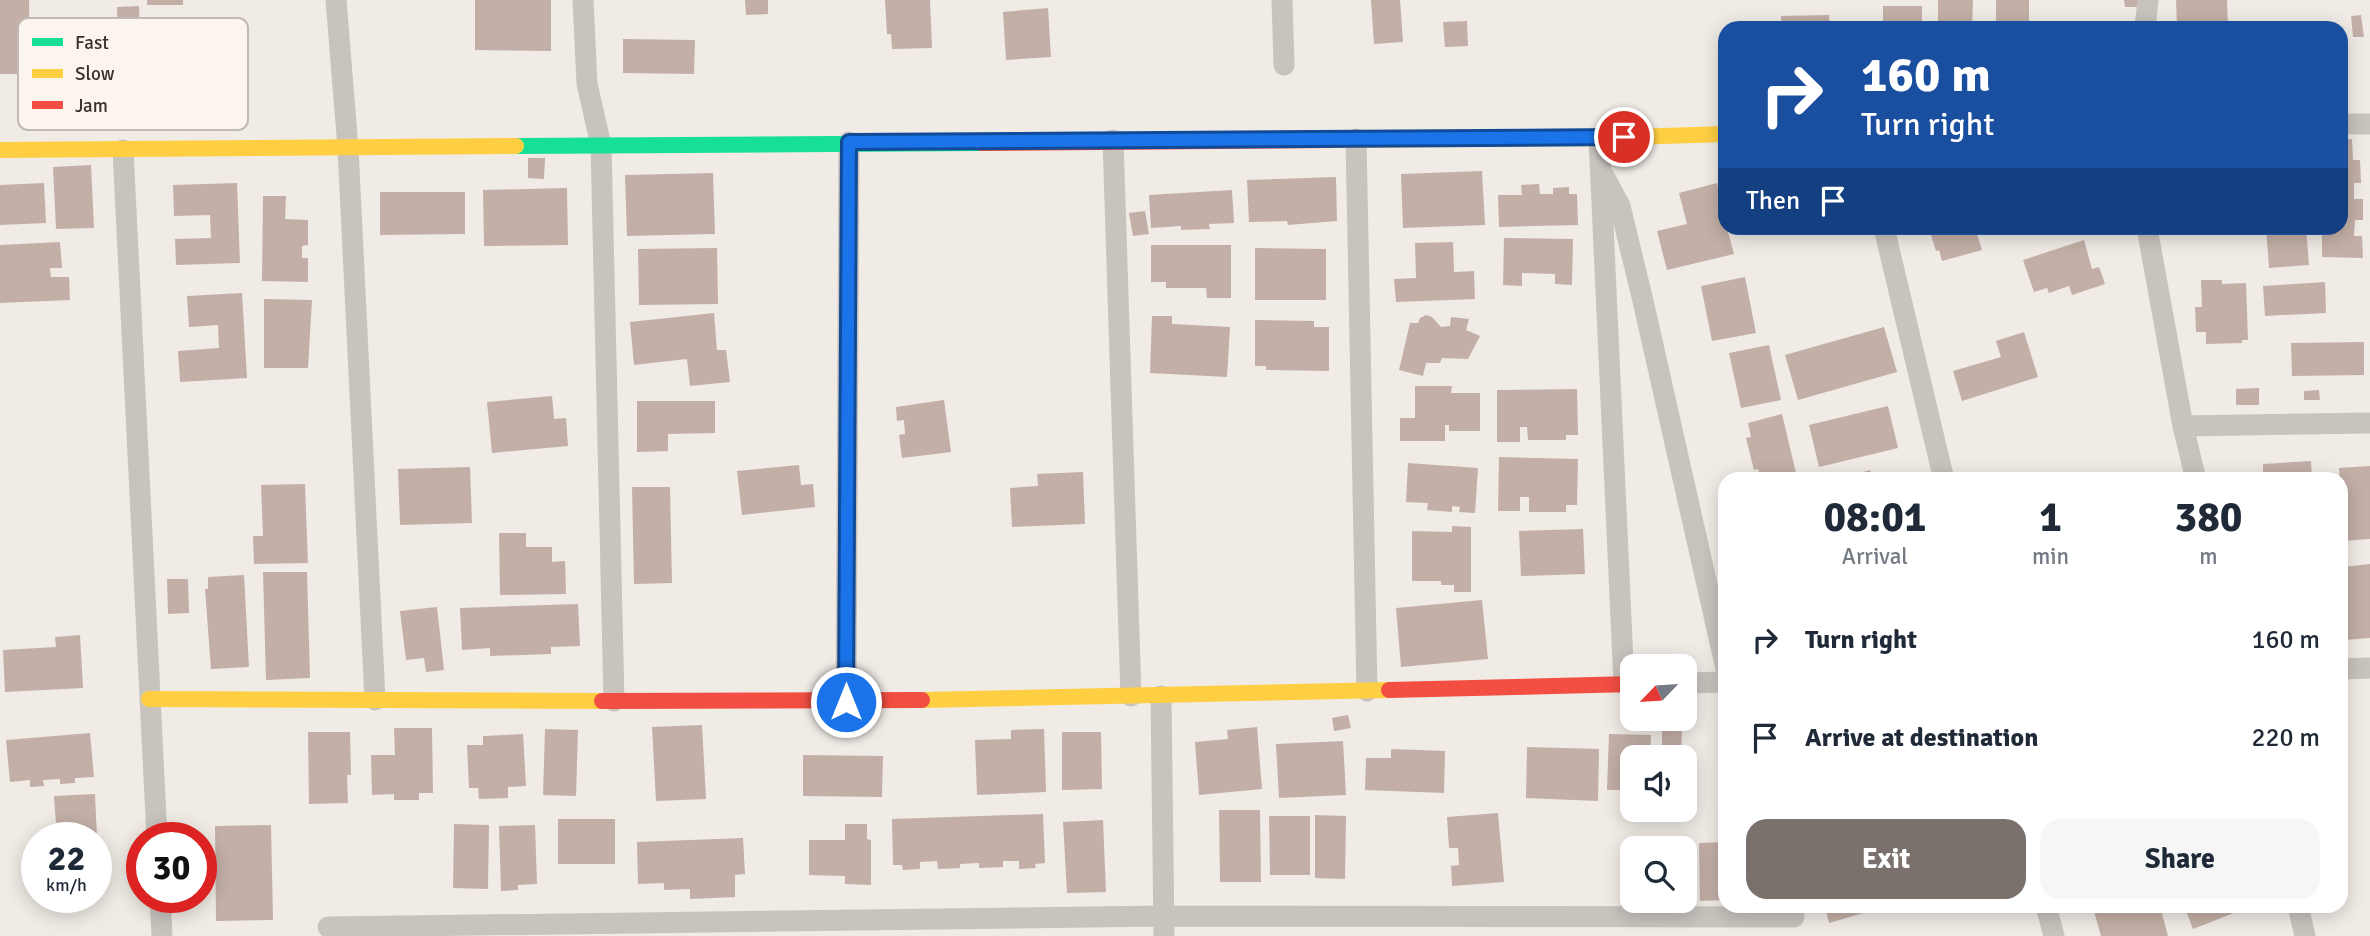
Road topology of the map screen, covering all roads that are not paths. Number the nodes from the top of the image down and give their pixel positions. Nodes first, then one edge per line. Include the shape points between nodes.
1 (336, 0) edge
2 (583, 0) edge
3 (1282, 0) edge
4 (2148, 0) edge
5 (2146, 21) edge
6 (1284, 65) dead end
7 (2348, 124) edge
8 (2370, 124) edge
9 (1718, 134) edge
10 (1599, 138) junction
11 (1356, 139) junction
12 (1113, 140) junction
13 (849, 142) junction
14 (601, 145) junction
15 (348, 148) junction
16 (0, 150) edge
17 (123, 150) junction
18 (1600, 169) junction
19 (1886, 235) edge
20 (2148, 235) edge
21 (2370, 422) edge
22 (2183, 426) junction
23 (1942, 472) edge
24 (2194, 472) edge
25 (1718, 634) edge
26 (1626, 654) edge
27 (2370, 668) edge
28 (2348, 669) edge
29 (1718, 682) edge
30 (1698, 683) edge
31 (1620, 684) edge
32 (1367, 691) junction
33 (1131, 696) junction
34 (1161, 696) junction
35 (149, 699) junction
36 (374, 700) junction
37 (614, 701) junction
38 (846, 702) junction
39 (156, 822) edge
40 (161, 913) edge
41 (2048, 913) edge
42 (2300, 913) edge
43 (1795, 920) edge
44 (1164, 926) edge
45 (328, 927) dead end
46 (162, 936) edge
47 (2054, 936) edge
48 (2305, 936) edge

1 - 15 street
2 - 14 street via 587,83
3 - 6 street
4 - 5 street
7 - 8 street
9 - 10 street
10 - 11 street
10 - 18 street
11 - 12 street
11 - 32 street
12 - 13 street
12 - 33 street
13 - 14 street
13 - 38 street
14 - 15 street
14 - 37 street
15 - 17 street
15 - 36 street
16 - 17 street
17 - 35 street
18 - 25 street via 1620,206
18 - 26 street
19 - 23 street
20 - 22 street
21 - 22 street
22 - 24 street
27 - 28 street
29 - 30 street
31 - 32 street
32 - 34 street
33 - 34 street
33 - 38 street
34 - 44 street
35 - 36 street
35 - 39 street
36 - 37 street
37 - 38 street
40 - 46 street
41 - 47 street
42 - 48 street
43 - 44 street
44 - 45 street

